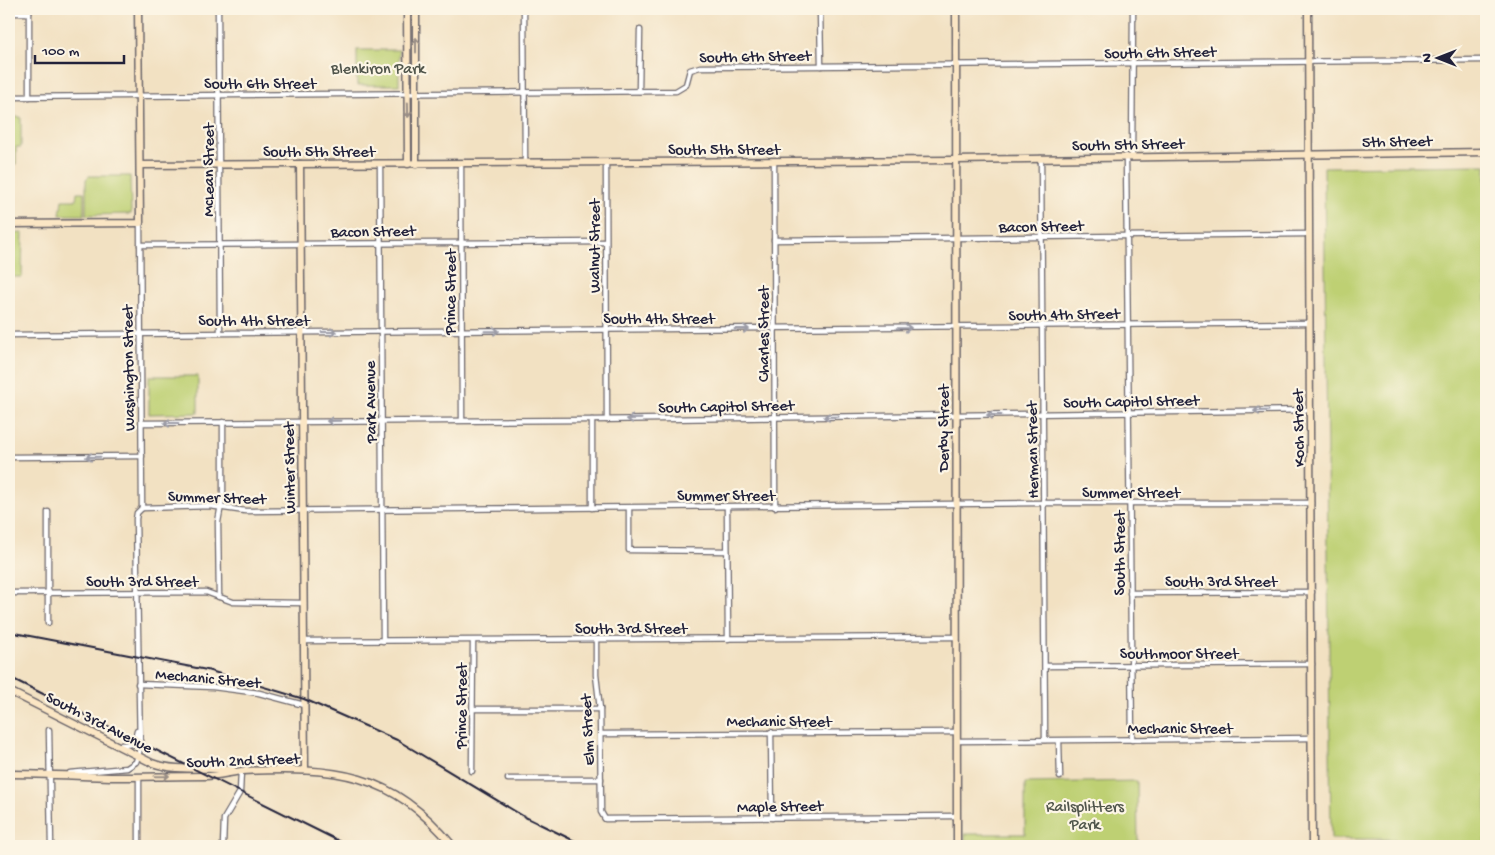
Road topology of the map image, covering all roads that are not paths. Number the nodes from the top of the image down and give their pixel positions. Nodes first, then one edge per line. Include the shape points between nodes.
1 (138, 9) edge
2 (218, 9) edge
3 (408, 9) edge
4 (416, 9) edge
5 (524, 9) edge
6 (820, 9) edge
7 (956, 9) edge
8 (1133, 9) edge
9 (1308, 9) edge
10 (29, 11) edge
11 (9, 13) edge
12 (640, 30) dead end
13 (1486, 60) edge
14 (1308, 62) junction
15 (1133, 64) junction
16 (956, 65) junction
17 (820, 66) junction
18 (639, 91) junction
19 (525, 92) junction
20 (416, 93) junction
21 (408, 94) junction
22 (219, 95) junction
23 (139, 96) junction
24 (9, 97) edge
25 (29, 97) junction
26 (1486, 152) edge
27 (1129, 156) junction
28 (1308, 156) junction
29 (1041, 158) junction
30 (955, 160) junction
31 (774, 161) junction
32 (525, 162) junction
33 (606, 162) junction
34 (461, 163) junction
35 (300, 164) junction
36 (380, 164) junction
37 (408, 164) junction
38 (416, 164) junction
39 (140, 165) junction
40 (220, 165) junction
41 (140, 223) junction
42 (9, 224) edge
43 (1308, 234) junction
44 (1127, 236) junction
45 (1042, 238) junction
46 (955, 239) junction
47 (774, 240) junction
48 (461, 242) junction
49 (606, 242) junction
50 (380, 243) junction
51 (220, 244) junction
52 (300, 244) junction
53 (140, 245) junction
54 (1309, 323) junction
55 (1042, 325) junction
56 (1127, 325) junction
57 (956, 327) junction
58 (774, 329) junction
59 (606, 330) junction
60 (461, 331) junction
61 (220, 332) junction
62 (300, 332) junction
63 (382, 332) junction
64 (140, 333) junction
65 (9, 335) edge
66 (1310, 410) junction
67 (1128, 413) junction
68 (1042, 414) junction
69 (956, 415) junction
70 (775, 417) junction
71 (462, 420) junction
72 (592, 420) junction
73 (607, 420) junction
74 (383, 421) junction
75 (223, 422) junction
76 (301, 422) junction
77 (142, 423) junction
78 (142, 456) junction
79 (9, 458) edge
80 (1044, 503) junction
81 (1311, 503) junction
82 (1130, 504) junction
83 (957, 505) junction
84 (728, 507) junction
85 (775, 507) junction
86 (142, 508) junction
87 (592, 508) junction
88 (629, 508) junction
89 (221, 509) junction
90 (384, 510) junction
91 (303, 511) junction
92 (48, 512) dead end
93 (727, 551) junction
94 (1312, 592) junction
95 (9, 593) edge
96 (48, 593) junction
97 (138, 593) junction
98 (1130, 593) junction
99 (219, 597) junction
100 (304, 603) junction
101 (48, 623) dead end
102 (957, 637) junction
103 (728, 639) junction
104 (596, 640) junction
105 (304, 641) junction
106 (384, 641) junction
107 (473, 641) junction
108 (1312, 664) junction
109 (1131, 665) junction
110 (1045, 666) junction
111 (138, 684) junction
112 (9, 690) edge
113 (304, 705) junction
114 (474, 709) junction
115 (600, 709) junction
116 (138, 725) junction
117 (49, 730) dead end
118 (771, 732) junction
119 (957, 732) junction
120 (601, 734) junction
121 (1312, 738) junction
122 (1045, 740) junction
123 (1132, 740) junction
124 (107, 741) junction
125 (957, 741) junction
126 (1059, 741) junction
127 (138, 757) junction
128 (305, 770) junction
129 (242, 771) junction
130 (472, 771) dead end
131 (9, 774) edge
132 (50, 774) junction
133 (58, 774) junction
134 (139, 777) junction
135 (1060, 777) dead end
136 (508, 779) dead end
137 (601, 779) junction
138 (957, 816) junction
139 (604, 818) joint
140 (772, 818) junction
141 (51, 846) edge
142 (139, 846) edge
143 (223, 846) edge
144 (453, 846) edge
145 (957, 846) edge
146 (1312, 846) edge

1 - 23 street, Washington Street
2 - 22 street, McLean Street
3 - 21 street
20 -> 4 street
5 - 19 street
6 - 17 street
7 - 16 street, Derby Street
8 - 15 street, South Street
9 - 14 street, Koch Street
10 - 11 street
10 - 25 street
12 - 18 street
13 - 14 street, South 6th Street
14 - 15 street, South 6th Street
14 - 28 street, Koch Street
15 - 16 street, South 6th Street
15 - 27 street, South Street
16 - 17 street, South 6th Street
16 - 30 street, Derby Street
17 - 18 street, South 6th Street via 694,68 688,72 686,85 681,90
18 - 19 street, South 6th Street
19 - 20 street, South 6th Street
19 - 32 street
20 - 21 street, South 6th Street
20 - 38 street
21 - 22 street, South 6th Street
21 -> 37 street
22 - 23 street, South 6th Street
22 - 40 street, McLean Street
23 - 25 street, South 6th Street
23 - 39 street, Washington Street
24 - 25 street, South 6th Street
26 - 28 street, 5th Street
27 - 28 street, South 5th Street
27 - 29 street, South 5th Street
27 - 44 street, South Street
28 - 43 street, Koch Street
29 - 30 street, South 5th Street
29 - 45 street, Herman Street
30 - 31 street, South 5th Street
30 - 46 street, Derby Street
31 - 33 street, South 5th Street
31 - 47 street, Charles Street
32 - 33 street, South 5th Street
32 - 34 street, South 5th Street
33 - 49 street, Walnut Street
34 - 38 street, South 5th Street
34 - 48 street, Prince Street
35 - 36 street, South 5th Street
35 - 40 street, South 5th Street
35 - 52 street, Winter Street
36 - 37 street, South 5th Street
36 - 50 street, Park Avenue
37 - 38 street, South 5th Street
39 - 40 street, South 5th Street
39 - 41 street, Washington Street
40 - 51 street, McLean Street
41 - 42 street
41 - 53 street, Washington Street
43 - 44 street, Bacon Street
43 - 54 street, Koch Street
44 - 45 street, Bacon Street
44 - 56 street, South Street
45 - 46 street, Bacon Street
45 - 55 street, Herman Street
46 - 47 street, Bacon Street
46 - 57 street, Derby Street
47 - 58 street, Charles Street
48 - 49 street, Bacon Street
48 - 50 street, Bacon Street
48 - 60 street, Prince Street
49 - 59 street, Walnut Street
50 - 52 street, Bacon Street
50 - 63 street, Park Avenue
51 - 52 street, Bacon Street
51 - 53 street, Bacon Street
51 - 61 street, McLean Street
52 - 62 street, Winter Street
53 - 64 street, Washington Street
54 - 56 street, South 4th Street
54 - 66 street, Koch Street
55 - 56 street, South 4th Street
55 - 57 street, South 4th Street
55 - 68 street, Herman Street
56 - 67 street, South Street
58 -> 57 street, South 4th Street
57 - 69 street, Derby Street
59 -> 58 street, South 4th Street
58 - 70 street, Charles Street
60 -> 59 street, South 4th Street
59 - 73 street, Walnut Street
60 - 63 street, South 4th Street
60 - 71 street, Prince Street
61 - 62 street, South 4th Street
61 - 64 street, South 4th Street
62 -> 63 street, South 4th Street
62 - 76 street, Winter Street
63 - 74 street, Park Avenue
64 - 65 street, South 4th Street
64 - 77 street, Washington Street
66 -> 67 street, South Capitol Street
66 - 81 street, Koch Street
67 - 68 street, South Capitol Street
67 - 82 street, South Street
68 -> 69 street, South Capitol Street
68 - 80 street, Herman Street
69 -> 70 street, South Capitol Street
69 - 83 street, Derby Street
70 -> 73 street, South Capitol Street
70 - 85 street, Charles Street
71 - 72 street, South Capitol Street
71 - 74 street, South Capitol Street
72 - 73 street, South Capitol Street
72 - 87 street
74 -> 76 street, South Capitol Street
74 - 90 street, Park Avenue
75 - 76 street, South Capitol Street
75 -> 77 street, South Capitol Street
75 - 89 street
76 - 91 street, Winter Street
77 - 78 street, Washington Street
78 -> 79 street
78 - 86 street, Washington Street
80 - 82 street, Summer Street
80 - 83 street, Summer Street
80 - 110 street, Herman Street
81 - 82 street, Summer Street
81 - 94 street, Koch Street
82 - 98 street, South Street
83 - 85 street, Summer Street
83 - 102 street, Derby Street
84 - 85 street, Summer Street
84 - 88 street, Summer Street
84 - 93 street
86 - 89 street, Summer Street via 210,506
86 - 97 street, Washington Street via 136,519
87 - 88 street, Summer Street
87 - 90 street, Summer Street
88 - 93 street via 629,550
89 - 91 street, Summer Street
89 - 99 street via 218,522
90 - 91 street, Summer Street
90 - 106 street, Park Avenue
91 - 100 street, Winter Street
92 - 96 street
93 - 103 street
94 - 98 street, South 3rd Street
94 - 108 street, Koch Street
95 - 96 street, South 3rd Street
96 - 97 street, South 3rd Street
96 - 101 street
97 - 99 street, South 3rd Street via 206,592
97 - 111 street, Washington Street
98 - 109 street, South Street
99 - 100 street, South 3rd Street via 237,602
100 - 105 street, Winter Street
102 - 103 street, South 3rd Street
102 - 119 street, Derby Street
103 - 104 street, South 3rd Street
104 - 107 street, South 3rd Street
104 - 115 street, Elm Street
105 - 106 street, South 3rd Street
105 - 113 street, Winter Street
106 - 107 street, South 3rd Street
107 - 114 street, Prince Street
108 - 109 street, Southmoor Street
108 - 121 street, Koch Street
109 - 110 street, Southmoor Street
109 - 123 street, South Street
110 - 122 street, Herman Street
111 - 113 street, Mechanic Street via 250,692
111 - 116 street, Washington Street
112 - 124 street, South 3rd Avenue
113 - 128 street, Winter Street
114 - 115 street
114 - 130 street, Prince Street
115 - 120 street, Elm Street
116 - 124 street, Washington Street via 134,744 125,746
116 - 127 street, Washington Street
117 - 132 street
118 - 119 street, Mechanic Street
118 - 120 street, Mechanic Street
118 - 140 street
119 - 125 street, Derby Street
120 - 137 street, Elm Street
121 - 123 street, Mechanic Street
121 - 146 street, Koch Street
122 - 125 street, Mechanic Street
122 - 126 street, Mechanic Street
123 - 126 street, Mechanic Street
124 - 127 street, South 3rd Avenue
125 - 138 street, Derby Street
126 - 135 street
127 - 129 street, South 3rd Avenue via 170,767
127 - 133 street via 134,764 122,770
128 - 129 street, South 2nd Street
128 - 144 street, South 2nd Street via 344,774 382,786 417,808
134 -> 129 street, South 2nd Street via 208,776
129 - 143 street via 240,792 224,819
131 - 132 street, South 2nd Street
132 - 133 street, South 2nd Street
132 - 141 street
133 - 134 street, South 2nd Street
134 - 142 street
136 - 137 street
137 - 139 street, Elm Street via 601,812
138 - 140 street, Maple Street
138 - 145 street, Derby Street
139 - 140 street, Maple Street

